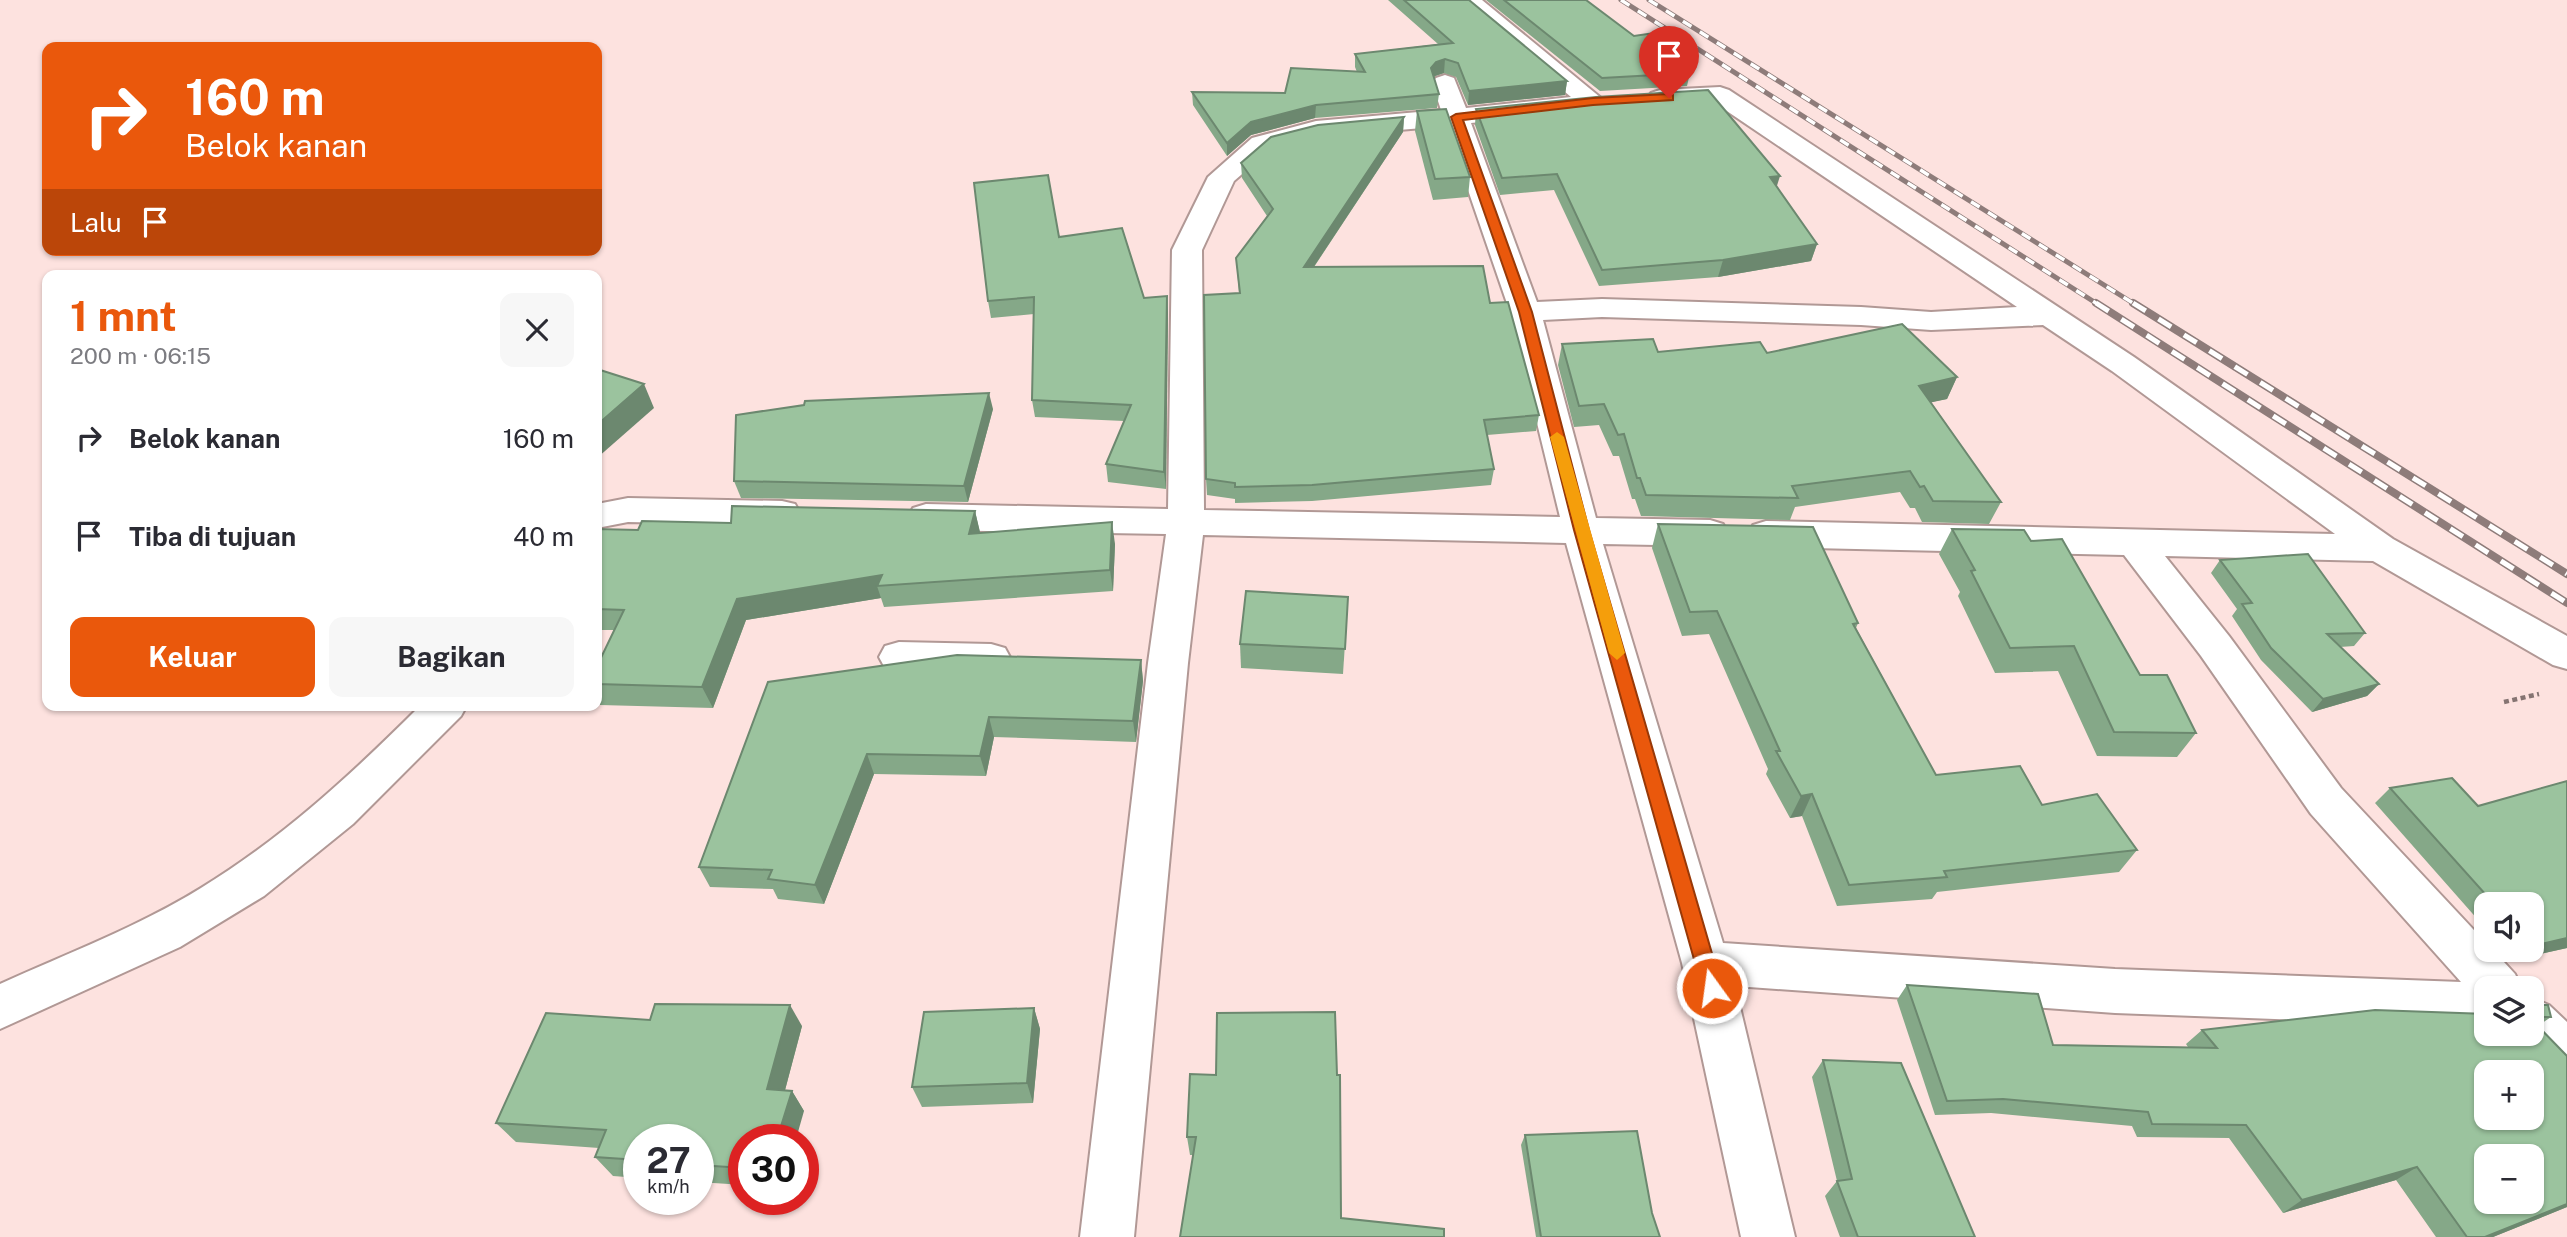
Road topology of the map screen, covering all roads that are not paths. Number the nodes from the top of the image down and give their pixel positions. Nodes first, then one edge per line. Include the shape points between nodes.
1 (1468, 0) edge
2 (1446, 83) dead end
3 (1614, 101) junction
4 (1456, 117) junction
5 (1525, 312) junction
6 (2048, 315) junction
7 (809, 514) edge
8 (602, 515) edge
9 (893, 516) edge
10 (1186, 523) junction
11 (1581, 530) junction
12 (2135, 544) junction
13 (2380, 548) junction
14 (2567, 654) edge
15 (899, 657) dead end
16 (1031, 660) edge
17 (441, 711) edge
18 (1706, 963) junction
19 (2486, 976) edge
20 (2474, 1004) edge
21 (0, 1007) edge
22 (2544, 1033) edge
23 (2567, 1055) edge
24 (1107, 1237) edge
25 (1768, 1237) edge

1 - 3 street via 1579,88
2 - 4 street
3 - 4 street
3 - 6 street via 1720,95
4 - 5 street
4 - 10 street via 1316,129 1261,144 1222,177 1187,250
5 - 6 street via 1602,308 1931,321
5 - 11 street
6 - 13 street
7 - 8 street via 628,510
9 - 10 street
10 - 11 street
10 - 24 street via 1147,663
11 - 12 street
11 - 18 street
12 - 13 street
12 - 19 street via 2326,801
13 - 14 street
15 - 16 street
17 - 21 street via 287,855 236,890 124,952
18 - 20 street via 2115,990
18 - 25 street
22 - 23 street

